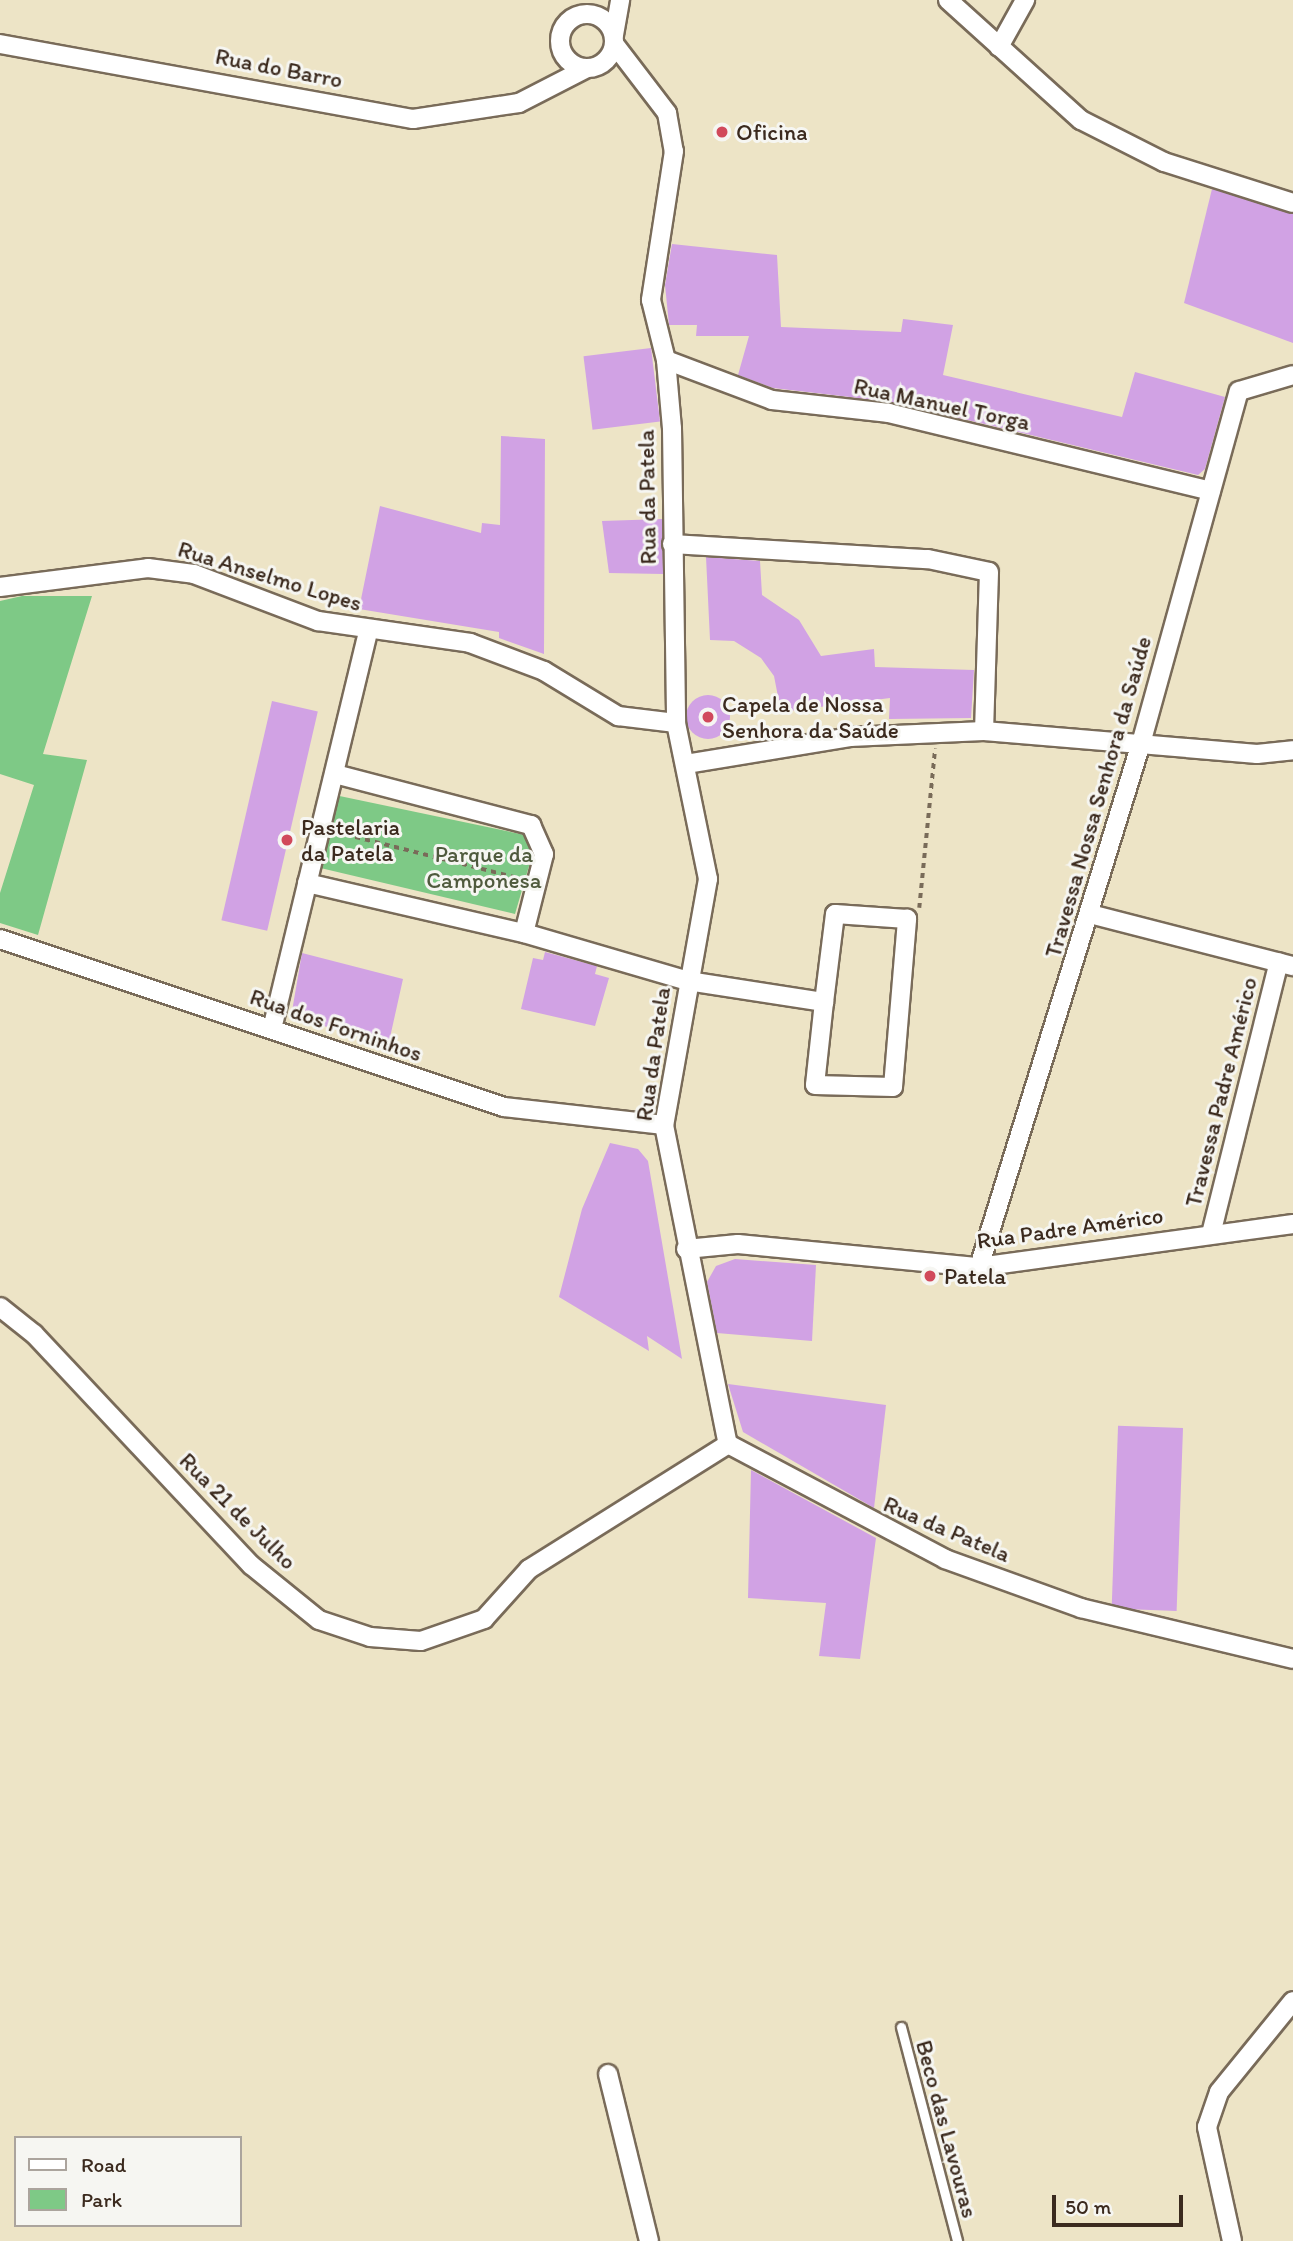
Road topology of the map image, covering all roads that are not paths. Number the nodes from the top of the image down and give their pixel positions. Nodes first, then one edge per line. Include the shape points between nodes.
1 (620, 0) edge
2 (948, 0) edge
3 (1025, 0) edge
4 (596, 7) edge
5 (614, 40) junction
6 (0, 44) edge
7 (999, 47) junction
8 (564, 55) junction
9 (594, 67) junction
10 (638, 76) junction
11 (547, 92) junction
12 (1293, 202) edge
13 (666, 360) junction
14 (1293, 375) edge
15 (1211, 491) junction
16 (672, 544) junction
17 (0, 587) edge
18 (368, 631) junction
19 (676, 723) junction
20 (984, 731) junction
21 (1142, 740) junction
22 (1293, 750) edge
23 (686, 764) junction
24 (335, 774) junction
25 (307, 883) junction
26 (1090, 914) junction
27 (524, 933) junction
28 (0, 939) edge
29 (1286, 964) edge
30 (688, 981) junction
31 (824, 1002) junction
32 (272, 1029) junction
33 (664, 1125) junction
34 (1293, 1224) edge
35 (1210, 1234) junction
36 (686, 1249) junction
37 (979, 1267) junction
38 (0, 1307) edge
39 (727, 1444) junction
40 (1293, 1659) edge
41 (1293, 2001) edge
42 (901, 2027) dead end
43 (608, 2074) dead end
44 (649, 2241) edge
45 (957, 2241) edge
46 (1232, 2241) edge

1 - 5 street
2 - 7 street
3 - 7 street
4 - 5 street
4 - 8 street via 576,16 563,29
5 - 9 street
5 - 10 street, Rua da Patela
6 - 11 street, Rua do Barro via 413,119 486,112
7 - 12 street via 1081,120 1164,162
8 - 9 street
8 - 11 street
9 - 10 street
9 - 11 street, Rua do Barro
10 - 13 street, Rua da Patela via 667,113 674,151 651,300
13 - 15 street, Rua Manuel Torga via 772,400 889,414
13 - 16 street, Rua da Patela
14 - 15 street, Travessa Nossa Senhora da Saúde via 1239,391
15 - 21 street, Travessa Nossa Senhora da Saúde
16 - 19 street, Rua da Patela
16 - 20 street via 928,559 989,572
17 - 18 street, Rua Anselmo Lopes via 148,568 194,574 318,621
18 - 19 street, Rua Anselmo Lopes via 470,643 544,671 618,716
18 - 24 street
19 - 23 street, Rua da Patela
20 - 21 street
20 - 23 street via 850,737
21 - 22 street via 1257,754
21 - 26 street, Travessa Nossa Senhora da Saúde
23 - 30 street, Rua da Patela via 708,879
24 - 25 street
24 - 27 street via 531,825 544,854
25 - 27 street
25 - 32 street
26 - 29 street
26 - 37 street, Travessa Nossa Senhora da Saúde
27 - 30 street
28 - 32 street, Rua dos Forninhos
29 - 35 street, Travessa Padre Américo
30 - 31 street
30 - 33 street, Rua da Patela
31 - 31 street via 835,914 907,919 893,1087 815,1085
32 - 33 street, Rua dos Forninhos via 504,1107
33 - 36 street, Rua da Patela
34 - 35 street, Rua Padre Américo
35 - 37 street, Rua Padre Américo
36 - 37 street, Rua Padre Américo via 738,1244
36 - 39 street, Rua da Patela
38 - 39 street, Rua 21 de Julho via 34,1334 251,1564 319,1620 370,1637 421,1640 484,1619 529,1569
39 - 40 street, Rua da Patela via 945,1559 1081,1608
41 - 46 street via 1219,2092 1207,2127
42 - 45 lane, Beco das Lavouras
43 - 44 street

